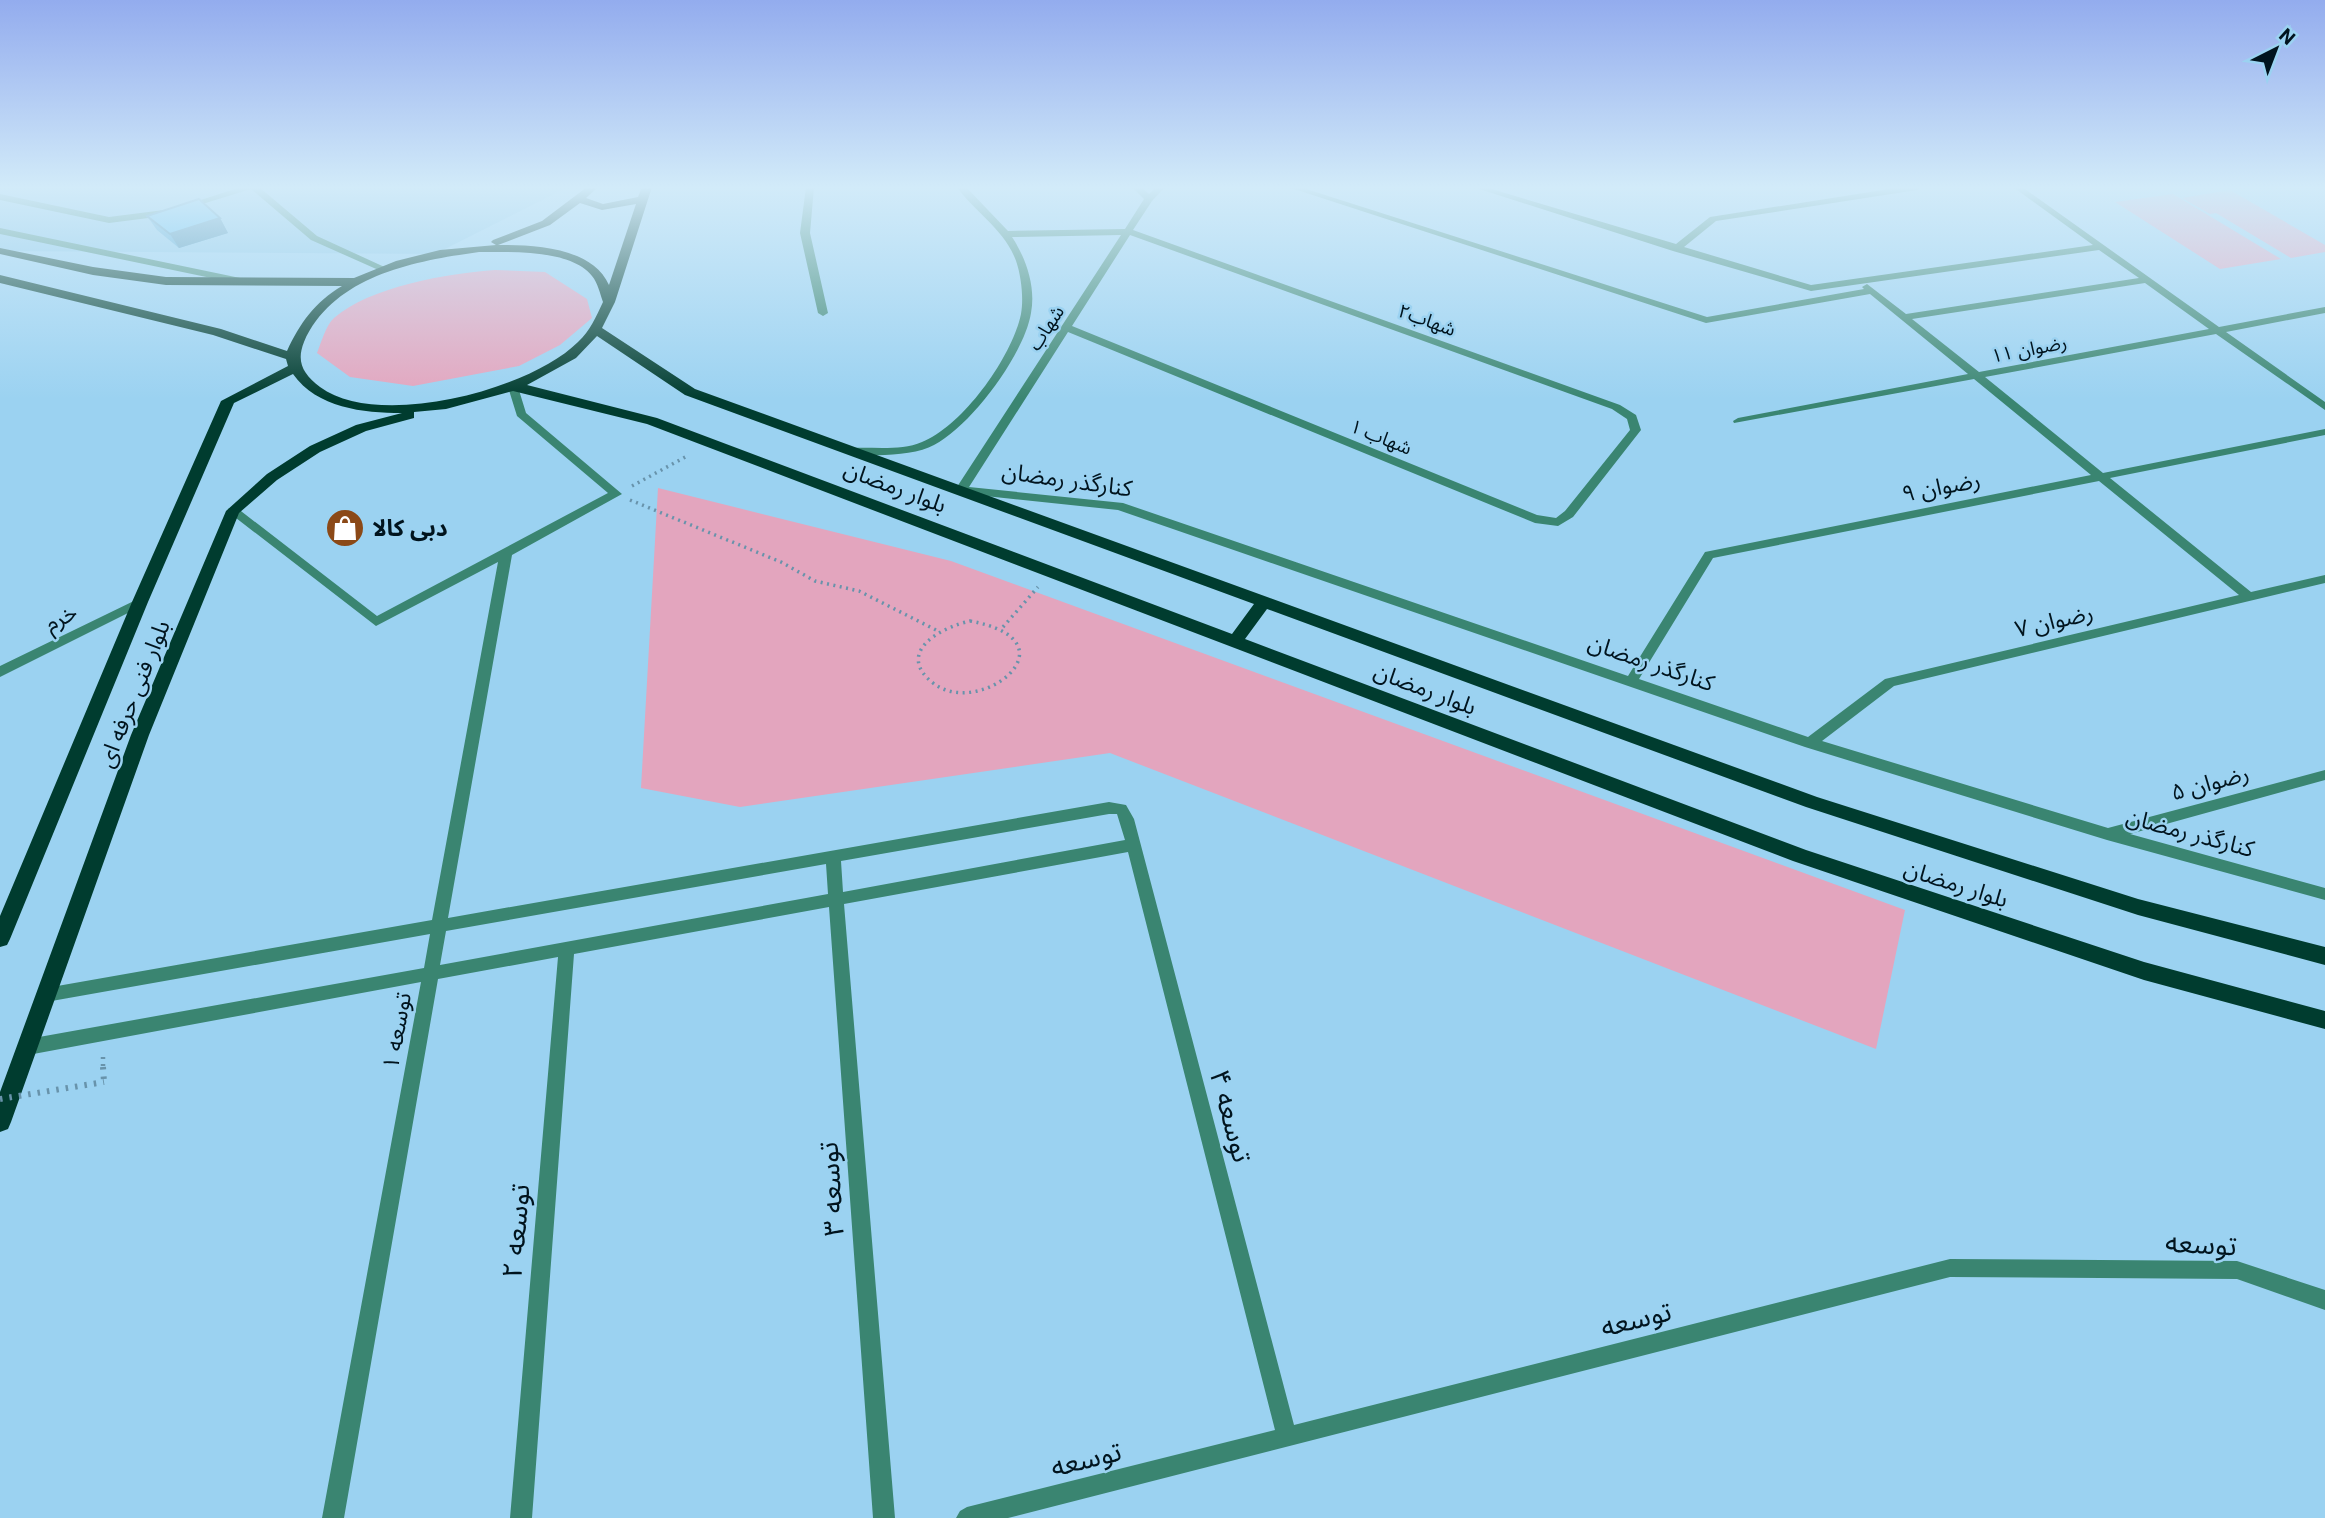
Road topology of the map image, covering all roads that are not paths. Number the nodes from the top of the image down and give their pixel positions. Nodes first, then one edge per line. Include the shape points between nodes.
1 (32, 258) edge
2 (128, 258) edge
3 (359, 258) edge
4 (423, 258) edge
5 (571, 258) edge
6 (624, 258) edge
7 (811, 258) edge
8 (1021, 258) edge
9 (1113, 258) edge
10 (1202, 258) edge
11 (1513, 258) edge
12 (1706, 258) edge
13 (2024, 258) edge
14 (2116, 258) edge
15 (386, 270) junction
16 (0, 279) edge
17 (2147, 280) junction
18 (1859, 281) junction
19 (357, 282) junction
20 (248, 283) junction
21 (1872, 291) junction
22 (609, 302) junction
23 (2325, 310) edge
24 (823, 313) dead end
25 (1904, 317) junction
26 (1068, 328) junction
27 (598, 331) junction
28 (2220, 331) junction
29 (293, 363) junction
30 (1977, 376) junction
31 (513, 387) junction
32 (444, 405) junction
33 (2325, 407) edge
34 (1632, 417) joint
35 (1738, 421) dead end
36 (2325, 432) edge
37 (853, 451) junction
38 (2101, 477) junction
39 (961, 490) junction
40 (233, 510) junction
41 (506, 552) junction
42 (2325, 579) edge
43 (2249, 597) junction
44 (1265, 600) junction
45 (140, 602) junction
46 (1236, 640) junction
47 (0, 672) edge
48 (1632, 680) junction
49 (1810, 743) junction
50 (2325, 775) edge
51 (2107, 834) junction
52 (1133, 845) junction
53 (833, 856) junction
54 (2325, 894) edge
55 (836, 899) junction
56 (439, 926) junction
57 (0, 939) edge
58 (567, 948) junction
59 (2325, 956) edge
60 (431, 973) junction
61 (46, 995) junction
62 (2325, 1020) edge
63 (28, 1047) junction
64 (0, 1122) edge
65 (2325, 1300) edge
66 (1287, 1437) junction
67 (333, 1518) edge
68 (521, 1518) edge
69 (884, 1518) edge
70 (967, 1518) edge

1 - 20 main road via 166,281
2 - 20 street
3 - 15 street
4 - 15 main road
5 - 22 main road via 598,275
6 - 22 main road
7 - 24 street
8 - 37 street via 1027,311 1017,338 981,396 960,420 928,444
9 - 26 street, شهاب
10 - 34 street, شهاب۲ via 1616,407
11 - 21 street via 1706,320
12 - 18 street via 1811,288
13 - 18 street
14 - 17 street
15 - 19 main road
16 - 29 main road via 217,332
17 - 25 street
17 - 28 street
18 - 21 street
19 - 20 main road
19 - 29 main road via 322,305 299,331
21 - 25 street
22 - 27 main road
23 - 28 street, رضوان ۱۱
25 - 30 street
26 - 34 street, شهاب ۱ via 1535,519 1558,522 1569,514 1636,430
26 - 39 street, شهاب
27 - 31 main road via 565,361
27 - 37 main road, بلوار رمضان via 690,392
28 - 30 street, رضوان ۱۱
28 - 33 street
29 - 32 main road via 312,389 345,403 391,409
29 - 45 main road, بلوار فنی حرفه ای via 228,401
30 - 35 street, رضوان ۱۱
30 - 38 street
31 - 32 main road
31 - 41 street via 521,414 616,494
31 - 46 main road, بلوار رمضان via 652,421
32 - 40 main road, بلوار فنی حرفه ای via 347,433 258,485
36 - 38 street, رضوان ۹
37 - 39 main road, بلوار رمضان
38 - 43 street
38 - 48 street, رضوان ۹ via 1709,555
39 - 44 main road, بلوار رمضان
39 - 48 street, کنارگذر رمضان via 1119,506
40 - 41 street via 376,622
40 - 61 main road, بلوار فنی حرفه ای via 140,735
41 - 56 street, توسعه ۱
42 - 43 street, رضوان ۷
43 - 49 street, رضوان ۷ via 1891,682
44 - 46 main road
44 - 59 main road, بلوار رمضان via 1812,802 2138,907
45 - 47 street, خرم
45 - 57 main road, بلوار فنی حرفه ای
46 - 62 main road, بلوار رمضان via 1800,856 2144,971
48 - 49 street, کنارگذر رمضان
49 - 51 street, کنارگذر رمضان
50 - 51 street, رضوان ۵
51 - 54 street, کنارگذر رمضان
52 - 53 street, توسعه ۴ via 1127,818 1121,810 1109,807
52 - 55 street
52 - 66 street, توسعه ۴
53 - 55 street, توسعه ۳
53 - 56 street
55 - 58 street
55 - 69 street, توسعه ۳
56 - 60 street, توسعه ۱
56 - 61 street
58 - 60 street
58 - 68 street, توسعه ۲
60 - 63 street
60 - 67 street, توسعه ۱
61 - 63 main road, بلوار فنی حرفه ای
63 - 64 main road, بلوار فنی حرفه ای
65 - 66 street, توسعه via 2237,1270 1950,1268
66 - 70 street, توسعه

